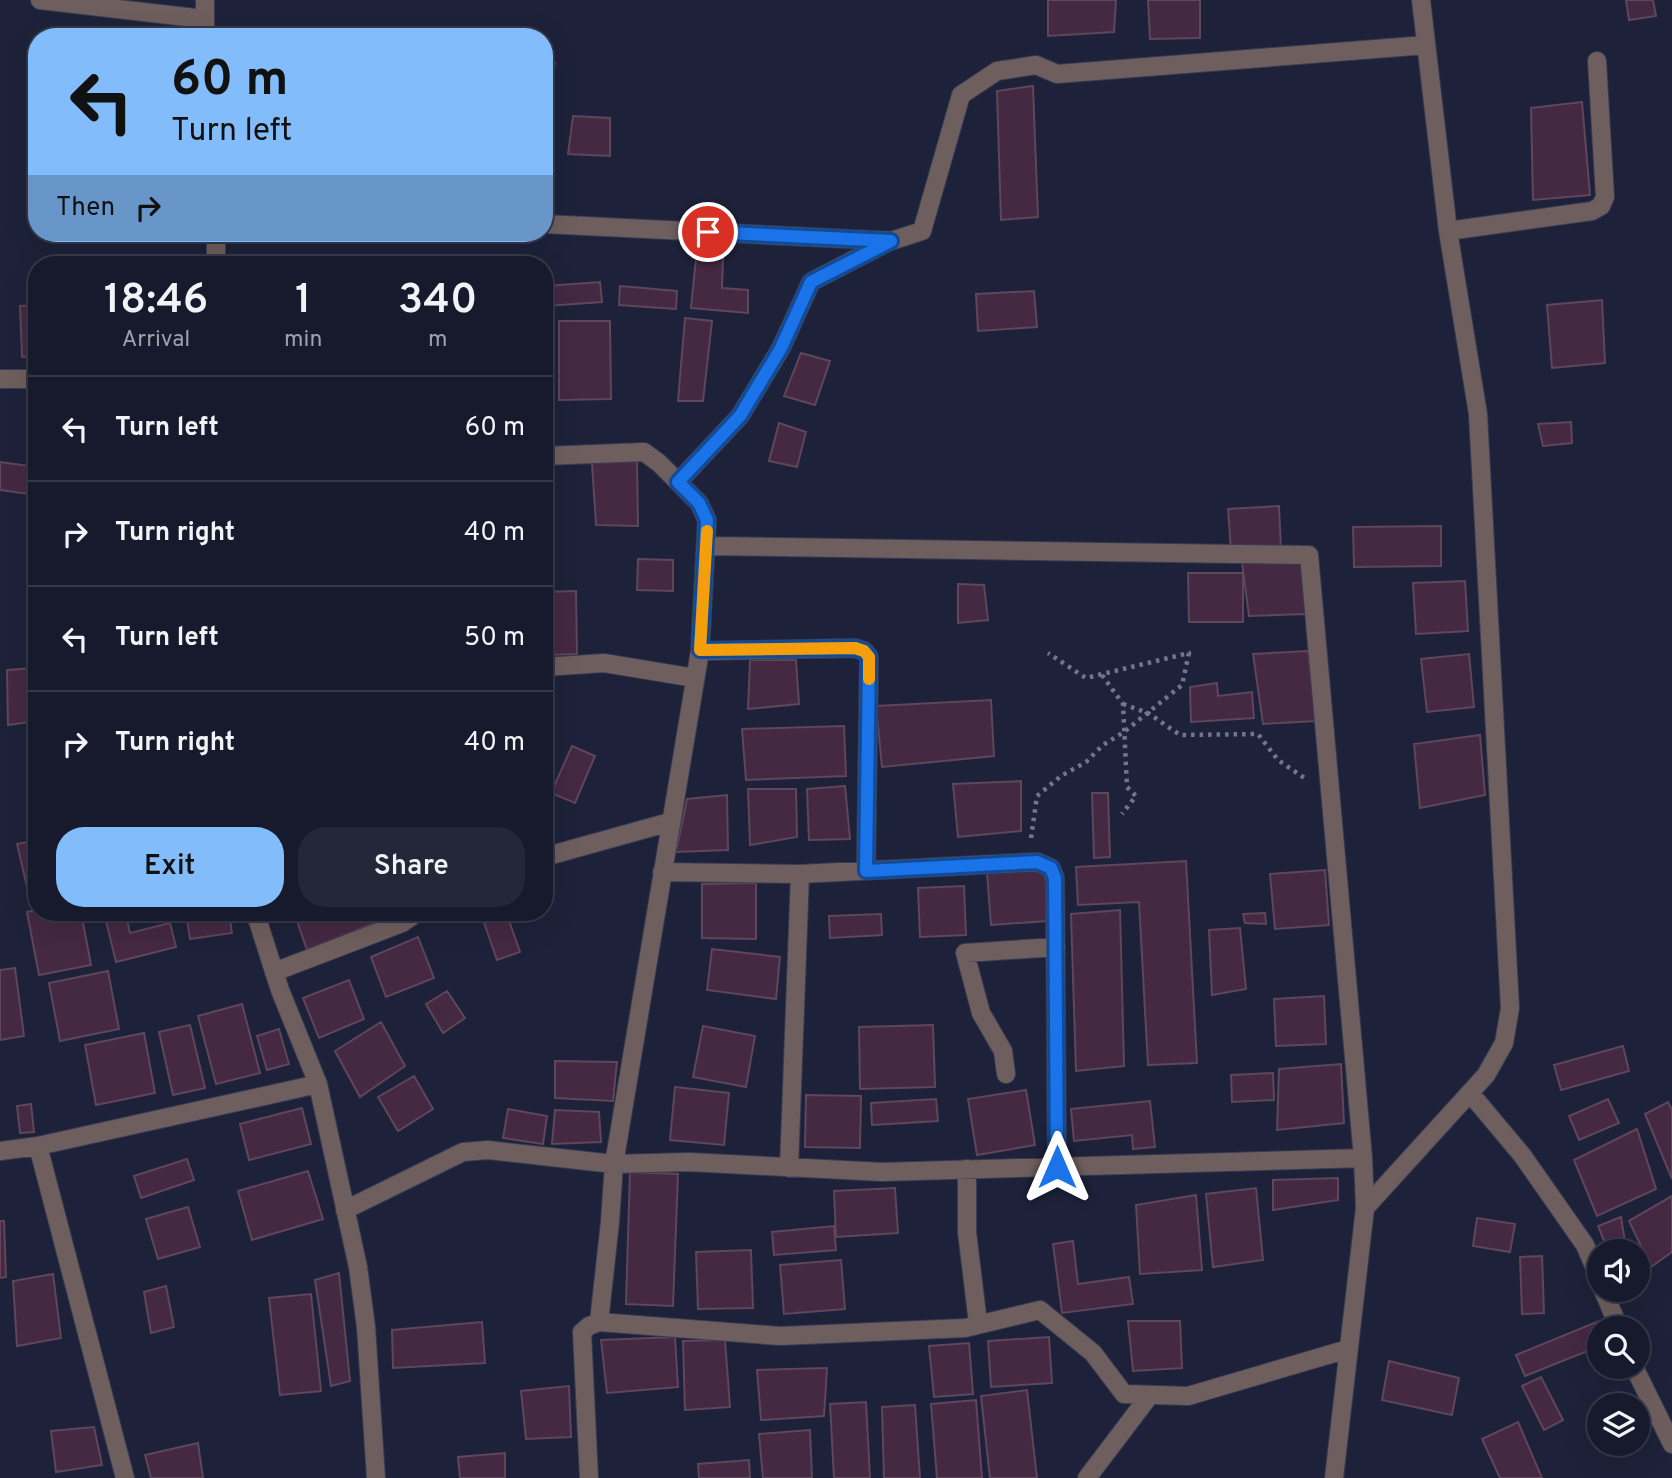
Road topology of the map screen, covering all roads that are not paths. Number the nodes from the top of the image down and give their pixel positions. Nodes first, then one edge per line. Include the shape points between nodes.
1 (40, 0) edge
2 (205, 0) edge
3 (1420, 0) edge
4 (205, 28) edge
5 (1426, 44) junction
6 (1597, 61) dead end
7 (553, 224) edge
8 (1448, 231) junction
9 (891, 241) junction
10 (0, 379) edge
11 (28, 379) edge
12 (553, 456) edge
13 (678, 482) junction
14 (706, 546) junction
15 (700, 650) junction
16 (553, 666) edge
17 (695, 678) junction
18 (670, 822) junction
19 (553, 854) edge
20 (866, 871) junction
21 (662, 872) junction
22 (800, 874) junction
23 (258, 921) edge
24 (405, 921) edge
25 (1056, 947) junction
26 (274, 972) junction
27 (1006, 1074) dead end
28 (318, 1084) junction
29 (1470, 1093) junction
30 (37, 1146) junction
31 (0, 1151) edge
32 (1363, 1158) junction
33 (614, 1164) junction
34 (1057, 1167) junction
35 (789, 1168) junction
36 (967, 1169) junction
37 (1365, 1208) junction
38 (345, 1210) junction
39 (1587, 1250) edge
40 (599, 1322) junction
41 (978, 1323) junction
42 (1348, 1349) junction
43 (1640, 1379) edge
44 (1150, 1395) junction
45 (1672, 1444) edge
46 (125, 1478) edge
47 (376, 1478) edge
48 (589, 1478) edge
49 (1087, 1478) edge
50 (1334, 1478) edge

1 - 4 street
2 - 4 street
3 - 5 street
5 - 8 street
5 - 9 street via 1058,74 1036,65 997,71 961,95 922,231
6 - 8 street via 1605,197 1601,206
7 - 9 street
8 - 29 street via 1482,456 1510,1008 1504,1043
9 - 13 street via 811,282 781,348 740,416
10 - 11 street
12 - 13 street via 644,452
13 - 14 street via 699,503 707,520
14 - 15 street
14 - 32 street via 1309,555
15 - 17 street
15 - 20 street via 855,648 869,657
16 - 17 street via 604,663
17 - 18 street
18 - 19 street
18 - 21 street
20 - 22 street
20 - 25 street via 1037,862 1051,868 1055,878
21 - 22 street
21 - 33 street
22 - 35 street
23 - 26 street
24 - 26 street
25 - 27 street via 965,953 981,1013 1003,1051
25 - 34 street
26 - 28 street
28 - 30 street
28 - 38 street
29 - 37 street
29 - 39 street via 1522,1155
30 - 31 street
30 - 46 street
32 - 34 street
32 - 37 street
33 - 35 street via 689,1162
33 - 38 street via 488,1150 463,1152
33 - 40 street
34 - 36 street
35 - 36 street
36 - 41 street via 967,1232
37 - 42 street
38 - 47 street via 366,1327
40 - 41 street via 780,1336 965,1328
40 - 48 street via 582,1332
41 - 44 street via 1040,1310 1093,1353 1124,1394
42 - 44 street via 1188,1396
42 - 50 street
43 - 45 street
44 - 49 street

